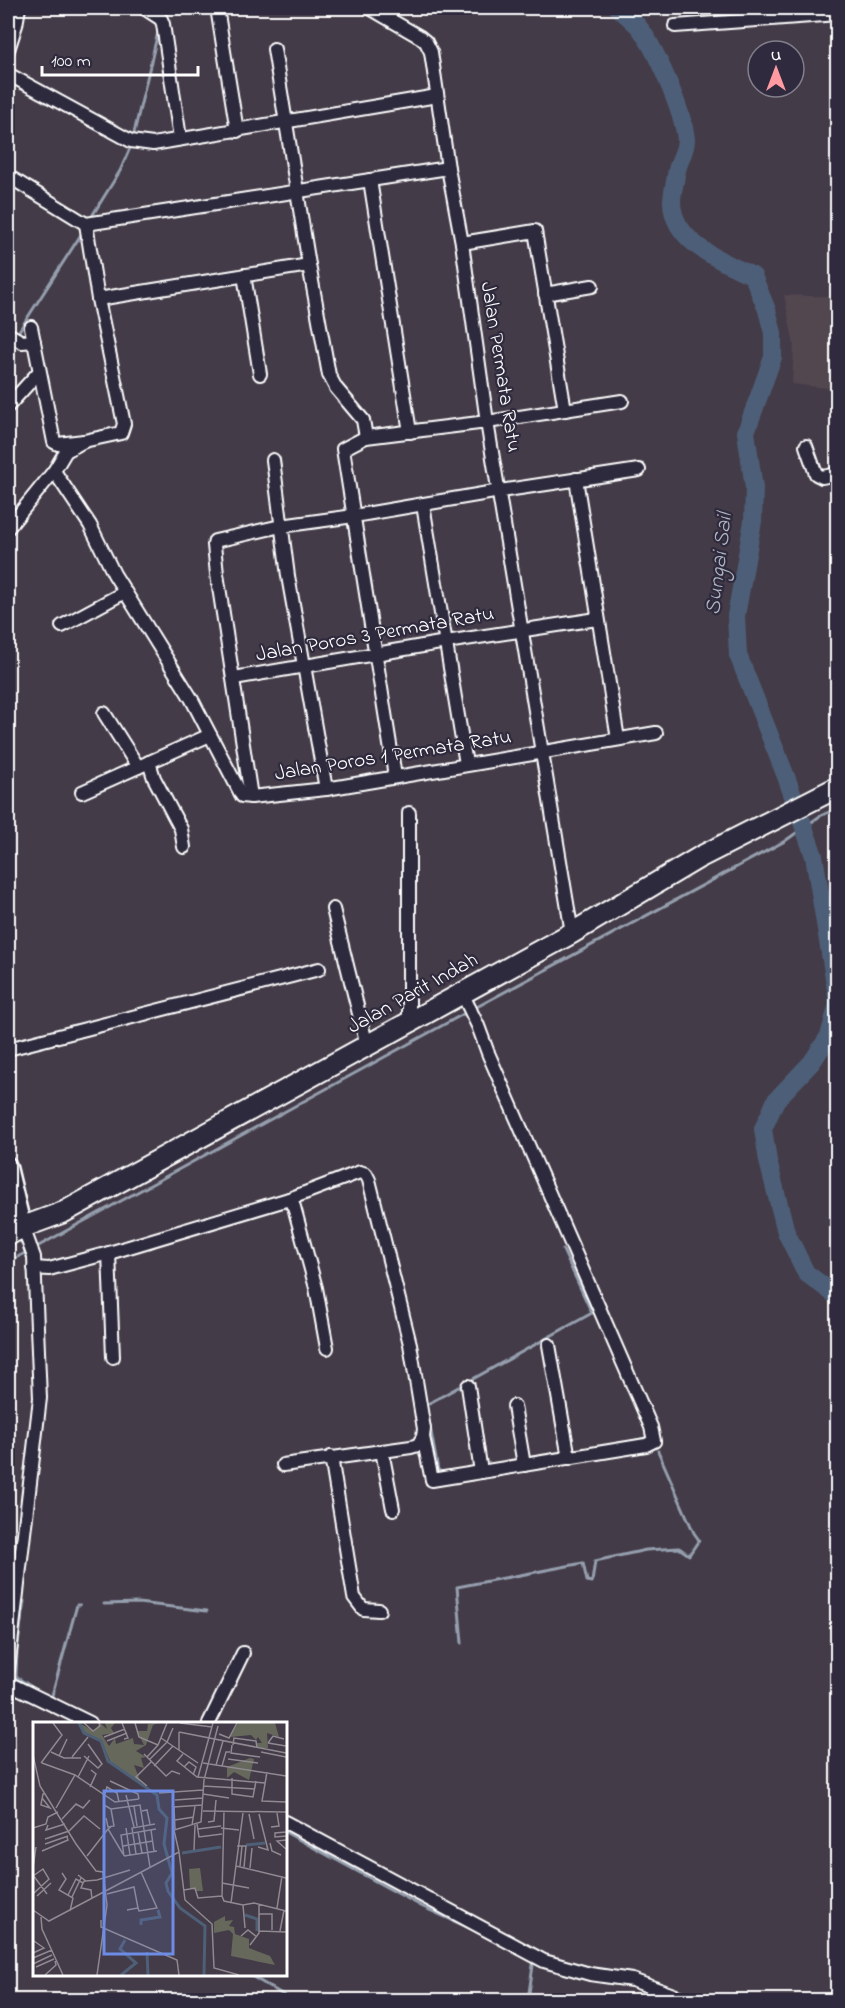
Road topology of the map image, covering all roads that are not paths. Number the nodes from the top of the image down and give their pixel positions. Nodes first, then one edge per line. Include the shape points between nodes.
1 (19, 8) edge
2 (144, 8) edge
3 (217, 8) edge
4 (370, 8) edge
5 (837, 14) edge
6 (675, 26) dead end
7 (274, 49) dead end
8 (8, 50) edge
9 (8, 74) edge
10 (437, 96) junction
11 (287, 122) junction
12 (237, 131) junction
13 (180, 138) junction
14 (448, 168) junction
15 (8, 176) edge
16 (370, 180) junction
17 (298, 191) junction
18 (86, 224) junction
19 (462, 243) junction
20 (309, 264) junction
21 (244, 275) junction
22 (592, 286) dead end
23 (545, 294) junction
24 (98, 299) junction
25 (31, 327) dead end
26 (8, 334) edge
27 (34, 341) junction
28 (39, 372) junction
29 (260, 374) dead end
30 (622, 401) dead end
31 (8, 406) edge
32 (565, 410) junction
33 (488, 422) junction
34 (410, 432) junction
35 (366, 437) junction
36 (84, 441) junction
37 (807, 446) dead end
38 (273, 460) dead end
39 (639, 470) dead end
40 (54, 471) junction
41 (837, 474) edge
42 (576, 479) junction
43 (500, 491) junction
44 (423, 505) junction
45 (354, 516) junction
46 (8, 526) edge
47 (281, 526) junction
48 (125, 592) junction
49 (597, 619) junction
50 (62, 626) dead end
51 (522, 630) junction
52 (446, 642) junction
53 (376, 654) junction
54 (304, 666) junction
55 (234, 678) junction
56 (104, 713) dead end
57 (656, 733) dead end
58 (210, 735) junction
59 (618, 739) junction
60 (542, 752) junction
61 (143, 764) junction
62 (466, 764) junction
63 (395, 776) junction
64 (837, 787) edge
65 (326, 789) junction
66 (82, 792) dead end
67 (251, 797) junction
68 (409, 813) dead end
69 (184, 847) dead end
70 (333, 909) dead end
71 (572, 933) junction
72 (319, 969) dead end
73 (464, 998) junction
74 (409, 1023) junction
75 (367, 1046) junction
76 (8, 1049) edge
77 (8, 1165) edge
78 (289, 1199) junction
79 (15, 1231) edge
80 (109, 1253) junction
81 (34, 1263) junction
82 (549, 1345) dead end
83 (327, 1348) dead end
84 (114, 1357) dead end
85 (468, 1386) dead end
86 (514, 1406) dead end
87 (423, 1437) junction
88 (382, 1451) junction
89 (331, 1457) junction
90 (569, 1458) junction
91 (283, 1465) dead end
92 (524, 1465) junction
93 (481, 1472) junction
94 (393, 1509) dead end
95 (379, 1610) dead end
96 (243, 1653) dead end
97 (8, 1669) edge
98 (8, 1683) edge
99 (88, 1722) edge
100 (210, 1722) edge
101 (286, 1823) edge
102 (687, 2001) edge

1 - 8 street
2 - 13 street via 163,24
3 - 12 street
4 - 10 street, Jalan Permata Ratu via 426,42
5 - 6 street
7 - 11 street
9 - 13 street via 131,141 153,144
10 - 11 street
10 - 14 street, Jalan Permata Ratu
11 - 12 street
11 - 17 street
12 - 13 street
14 - 16 street
14 - 19 street, Jalan Permata Ratu
15 - 18 street
16 - 17 street
16 - 34 street
17 - 18 street
17 - 20 street
18 - 24 street
19 - 23 street via 535,231
19 - 33 street, Jalan Permata Ratu
20 - 21 street
20 - 35 street via 329,375 363,420
21 - 24 street
21 - 29 street
22 - 23 street
23 - 32 street
24 - 36 street via 124,428 118,434
25 - 27 street
26 - 27 street via 22,342
27 - 28 street
28 - 31 street
28 - 36 street via 54,442
30 - 32 street
32 - 33 street
33 - 34 street
33 - 43 street, Jalan Permata Ratu
34 - 35 street
35 - 45 street via 344,447 343,452
36 - 40 street via 66,452
37 - 41 street via 816,474
38 - 47 street
39 - 42 street
40 - 46 street
40 - 48 street via 90,525
42 - 43 street
42 - 49 street
43 - 44 street
43 - 51 street, Jalan Permata Ratu
44 - 45 street
44 - 52 street
45 - 47 street
45 - 53 street
47 - 54 street
47 - 55 street via 214,542
48 - 50 street
48 - 58 street
49 - 51 street, Jalan Poros 3 Permata Ratu
49 - 59 street
51 - 52 street, Jalan Poros 3 Permata Ratu
51 - 60 street, Jalan Permata Ratu
52 - 53 street, Jalan Poros 3 Permata Ratu
52 - 62 street
53 - 54 street, Jalan Poros 3 Permata Ratu
53 - 63 street
54 - 55 street, Jalan Poros 3 Permata Ratu
54 - 65 street
55 - 67 street
56 - 61 street
57 - 59 street, Jalan Poros 1 Permata Ratu
58 - 61 street
58 - 67 street via 242,796
59 - 60 street, Jalan Poros 1 Permata Ratu
60 - 62 street, Jalan Poros 1 Permata Ratu
60 - 71 street, Jalan Permata Ratu
61 - 66 street
61 - 69 street via 181,829
62 - 63 street, Jalan Poros 1 Permata Ratu
63 - 65 street, Jalan Poros 1 Permata Ratu
64 - 71 main road, Jalan Parit Indah via 700,857
65 - 67 street, Jalan Poros 1 Permata Ratu
68 - 74 street
70 - 75 street
71 - 73 main road, Jalan Parit Indah
72 - 76 street
73 - 74 main road, Jalan Parit Indah
73 - 90 street via 655,1436 650,1444
74 - 75 main road, Jalan Parit Indah
75 - 79 main road, Jalan Parit Indah via 64,1212
77 - 79 street
78 - 80 street
78 - 83 street via 316,1288
78 - 87 street via 360,1172 368,1176 410,1344
79 - 81 street
80 - 81 street via 49,1269
80 - 84 street
81 - 97 street via 40,1398
82 - 90 street
85 - 93 street
86 - 92 street
87 - 88 street via 418,1445
87 - 93 street via 432,1480
88 - 89 street
88 - 94 street
89 - 91 street
89 - 95 street via 354,1597 363,1609
90 - 92 street
92 - 93 street
96 - 100 street
98 - 99 street
101 - 102 street via 544,1961 596,1976 632,1980

